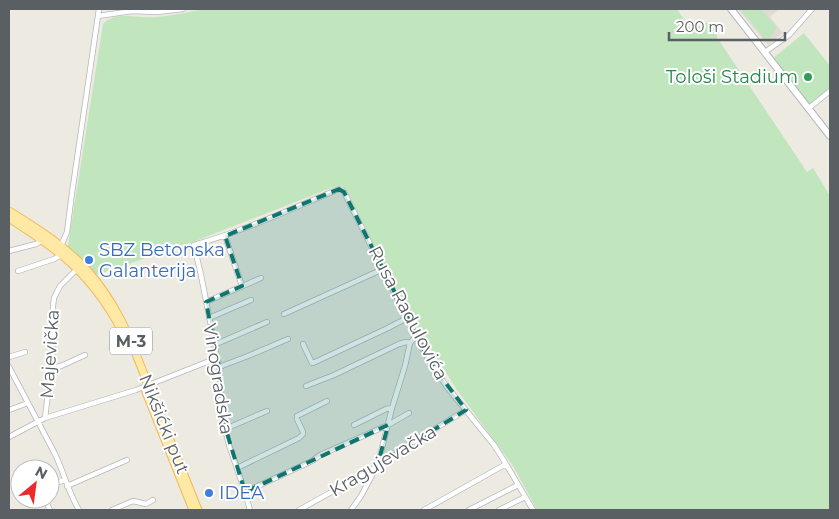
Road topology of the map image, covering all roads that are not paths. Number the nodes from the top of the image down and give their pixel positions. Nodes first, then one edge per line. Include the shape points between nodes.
1 (99, 9) edge
2 (183, 9) edge
3 (731, 9) edge
4 (812, 9) edge
5 (130, 10) edge
6 (98, 16) junction
7 (765, 52) junction
8 (830, 91) edge
9 (809, 108) junction
10 (830, 136) edge
11 (9, 211) edge
12 (9, 218) edge
13 (225, 236) junction
14 (43, 240) junction
15 (61, 246) junction
16 (9, 251) edge
17 (61, 255) junction
18 (77, 269) junction
19 (383, 269) junction
20 (18, 271) dead end
21 (261, 278) dead end
22 (242, 286) junction
23 (251, 300) dead end
24 (206, 302) junction
25 (284, 314) dead end
26 (209, 318) junction
27 (407, 318) junction
28 (267, 322) dead end
29 (417, 335) junction
30 (288, 339) dead end
31 (303, 344) dead end
32 (410, 344) junction
33 (214, 345) junction
34 (25, 352) dead end
35 (85, 355) dead end
36 (9, 357) edge
37 (217, 358) junction
38 (9, 367) edge
39 (219, 367) junction
40 (52, 368) junction
41 (306, 386) dead end
42 (146, 387) junction
43 (327, 401) dead end
44 (28, 403) junction
45 (392, 408) junction
46 (9, 410) edge
47 (466, 410) junction
48 (267, 411) dead end
49 (409, 413) dead end
50 (45, 418) junction
51 (38, 422) junction
52 (354, 425) dead end
53 (388, 425) junction
54 (225, 428) junction
55 (9, 437) edge
56 (127, 460) dead end
57 (378, 464) junction
58 (506, 464) junction
59 (237, 468) junction
60 (65, 480) junction
61 (60, 482) edge
62 (518, 485) junction
63 (67, 486) junction
64 (245, 492) junction
65 (525, 497) junction
66 (153, 500) dead end
67 (79, 510) edge
68 (112, 510) edge
69 (193, 510) edge
70 (198, 510) edge
71 (250, 510) edge
72 (299, 510) edge
73 (351, 510) edge
74 (424, 510) edge
75 (469, 510) edge
76 (500, 510) edge
77 (533, 510) edge

1 - 6 street
2 - 5 street via 166,12
3 - 7 main road
4 - 7 street via 789,34
5 - 6 street
6 - 15 street via 67,232
7 - 9 main road
8 - 9 street
9 - 10 main road
11 - 15 main road, Nikšićki put / M-3
12 - 14 main road
13 - 19 street, Rusa Radulovića via 339,189 344,192
13 - 22 street
13 - 24 street, Vinogradska via 194,245
14 - 16 street
14 - 17 main road
15 - 42 main road, Nikšićki put / M-3 via 89,272 111,301 128,332
17 - 18 main road
17 - 20 street
18 - 40 street, Majevička via 60,286 54,298
18 - 42 main road via 118,325
19 - 25 street
19 - 27 street, Rusa Radulovića
21 - 22 street
22 - 24 street
23 - 26 street
24 - 26 street, Vinogradska
26 - 33 street, Vinogradska
27 - 29 street, Rusa Radulovića
27 - 31 street via 314,363
28 - 33 street
29 - 32 street
29 - 47 street, Rusa Radulovića via 434,368
30 - 39 street
32 - 41 street via 399,344
32 - 45 street
33 - 37 street, Vinogradska
34 - 36 street
35 - 40 street
37 - 39 street, Vinogradska
37 - 42 street
38 - 44 street
39 - 54 street, Vinogradska
40 - 50 street, Majevička
42 - 50 street
42 - 69 main road
42 - 70 main road, Nikšićki put / M-3
43 - 59 street via 299,414 297,419 303,434 299,438
44 - 46 street
44 - 51 street
45 - 52 street
45 - 53 street
47 - 57 street, Kragujevačka
47 - 58 street, Rusa Radulovića
48 - 54 street
49 - 53 street
50 - 51 street
51 - 55 street
51 - 60 street
53 - 57 street
53 - 64 street
54 - 59 street, Vinogradska
56 - 63 street
57 - 72 street, Kragujevačka
57 - 73 street
58 - 62 street, Rusa Radulovića
58 - 74 street
59 - 64 street, Vinogradska
60 - 61 street
60 - 63 street
62 - 65 street, Rusa Radulovića
62 - 75 street
63 - 67 street
64 - 71 street, Vinogradska
65 - 76 street
65 - 77 street, Rusa Radulovića
66 - 68 street via 146,504 133,500

